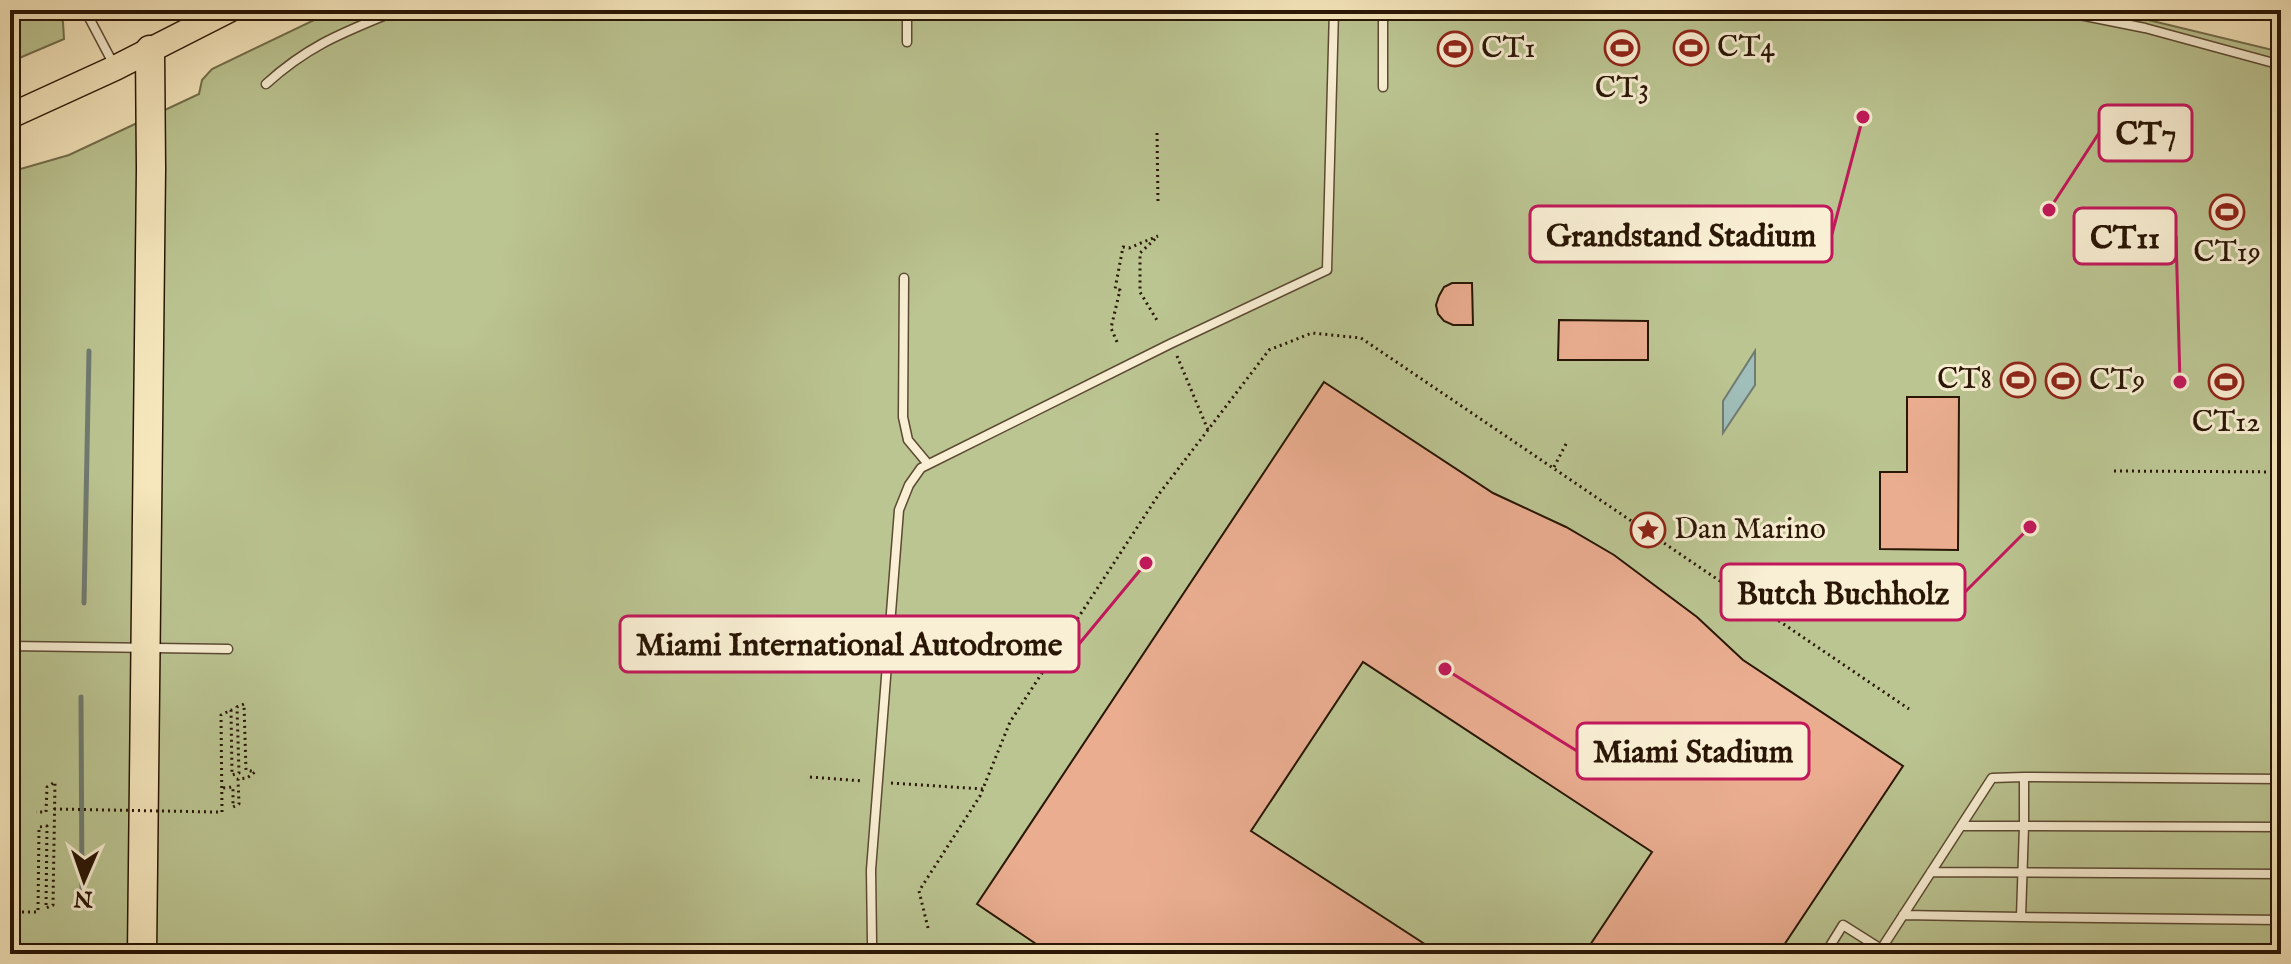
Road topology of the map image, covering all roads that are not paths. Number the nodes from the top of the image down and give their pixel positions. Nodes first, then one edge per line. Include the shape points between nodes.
1 (85, 10) edge
2 (398, 10) edge
3 (907, 10) edge
4 (1334, 10) edge
5 (1383, 10) edge
6 (2055, 10) edge
7 (223, 11) edge
8 (907, 42) dead end
9 (150, 50) junction
10 (2281, 65) edge
11 (115, 68) junction
12 (266, 84) dead end
13 (1383, 87) dead end
14 (10, 116) edge
15 (904, 278) dead end
16 (928, 464) junction
17 (10, 646) edge
18 (146, 647) junction
19 (228, 649) dead end
20 (2024, 777) junction
21 (2281, 779) edge
22 (1961, 826) junction
23 (2024, 826) junction
24 (2281, 827) edge
25 (1931, 872) junction
26 (2023, 872) junction
27 (2281, 874) edge
28 (144, 896) junction
29 (1903, 915) junction
30 (2021, 917) junction
31 (2281, 920) edge
32 (872, 942) dead end
33 (1879, 952) edge
34 (27, 954) edge
35 (142, 954) edge
36 (162, 954) edge
37 (1825, 954) edge

1 - 11 lane
2 - 12 lane via 319,43
3 - 8 lane
4 - 16 lane via 1327,270
5 - 13 lane
6 - 10 lane
7 - 9 main road
9 - 11 main road
9 - 18 highway
11 - 14 main road
15 - 16 lane via 903,417 908,440
16 - 32 lane via 909,485 899,510 871,870
17 - 18 lane
18 - 19 lane
18 - 28 highway
20 - 21 lane
20 - 22 lane via 1992,778
20 - 23 lane
22 - 23 lane
22 - 25 lane
23 - 24 lane
23 - 26 lane
25 - 26 lane
25 - 29 lane
26 - 27 lane
26 - 30 lane
28 - 35 highway
28 - 36 highway
29 - 30 lane
29 - 33 lane
30 - 31 lane
33 - 37 lane via 1843,925
34 - 35 lane

